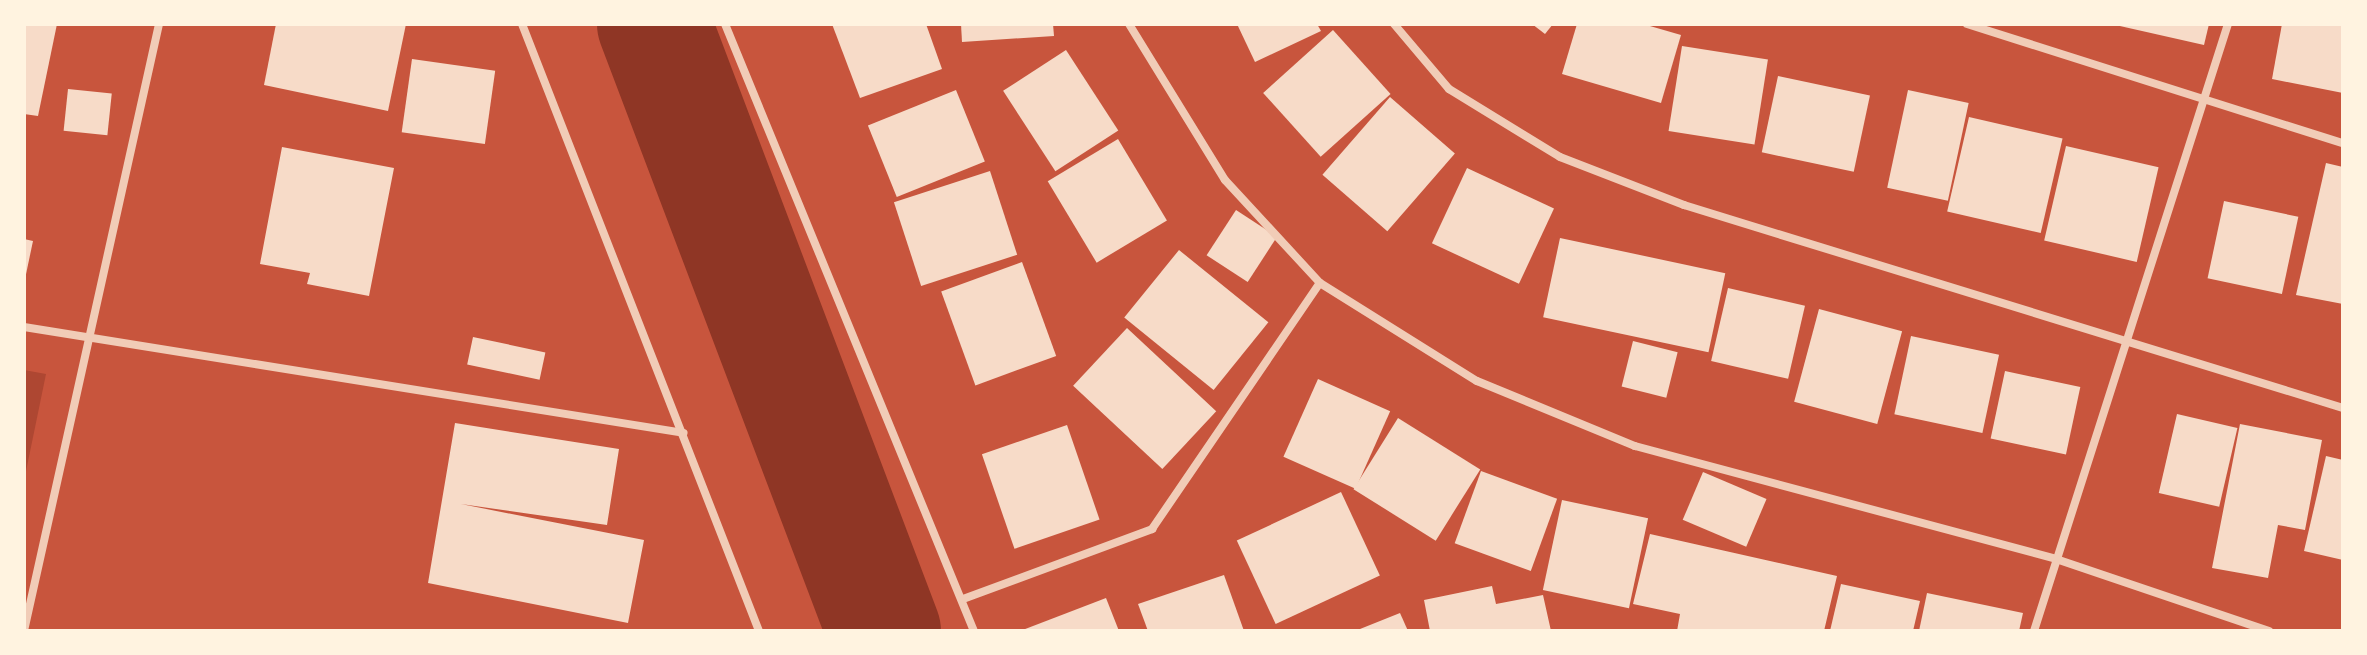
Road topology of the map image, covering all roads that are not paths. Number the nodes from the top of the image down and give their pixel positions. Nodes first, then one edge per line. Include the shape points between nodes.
1 (159, 24) edge
2 (522, 24) edge
3 (725, 24) edge
4 (1129, 24) edge
5 (1394, 24) edge
6 (1967, 24) edge
7 (2228, 24) edge
8 (2206, 101) junction
9 (2343, 143) edge
10 (1320, 283) junction
11 (24, 327) edge
12 (85, 337) junction
13 (2128, 345) junction
14 (2343, 408) edge
15 (684, 433) junction
16 (2056, 559) junction
17 (963, 599) junction
18 (24, 631) edge
19 (759, 631) edge
20 (974, 631) edge
21 (2034, 631) edge
22 (2269, 631) edge

1 - 12 street
2 - 15 street
3 - 17 street
4 - 10 street via 1225,180
5 - 13 street via 1449,89 1560,157 1684,205
6 - 8 street
7 - 8 street
8 - 9 street
8 - 13 street
10 - 16 street via 1477,381 1635,446
10 - 17 street via 1152,529
11 - 12 street
12 - 15 street
12 - 18 street
13 - 14 street
13 - 16 street
15 - 19 street
16 - 21 street
16 - 22 street
17 - 20 street

